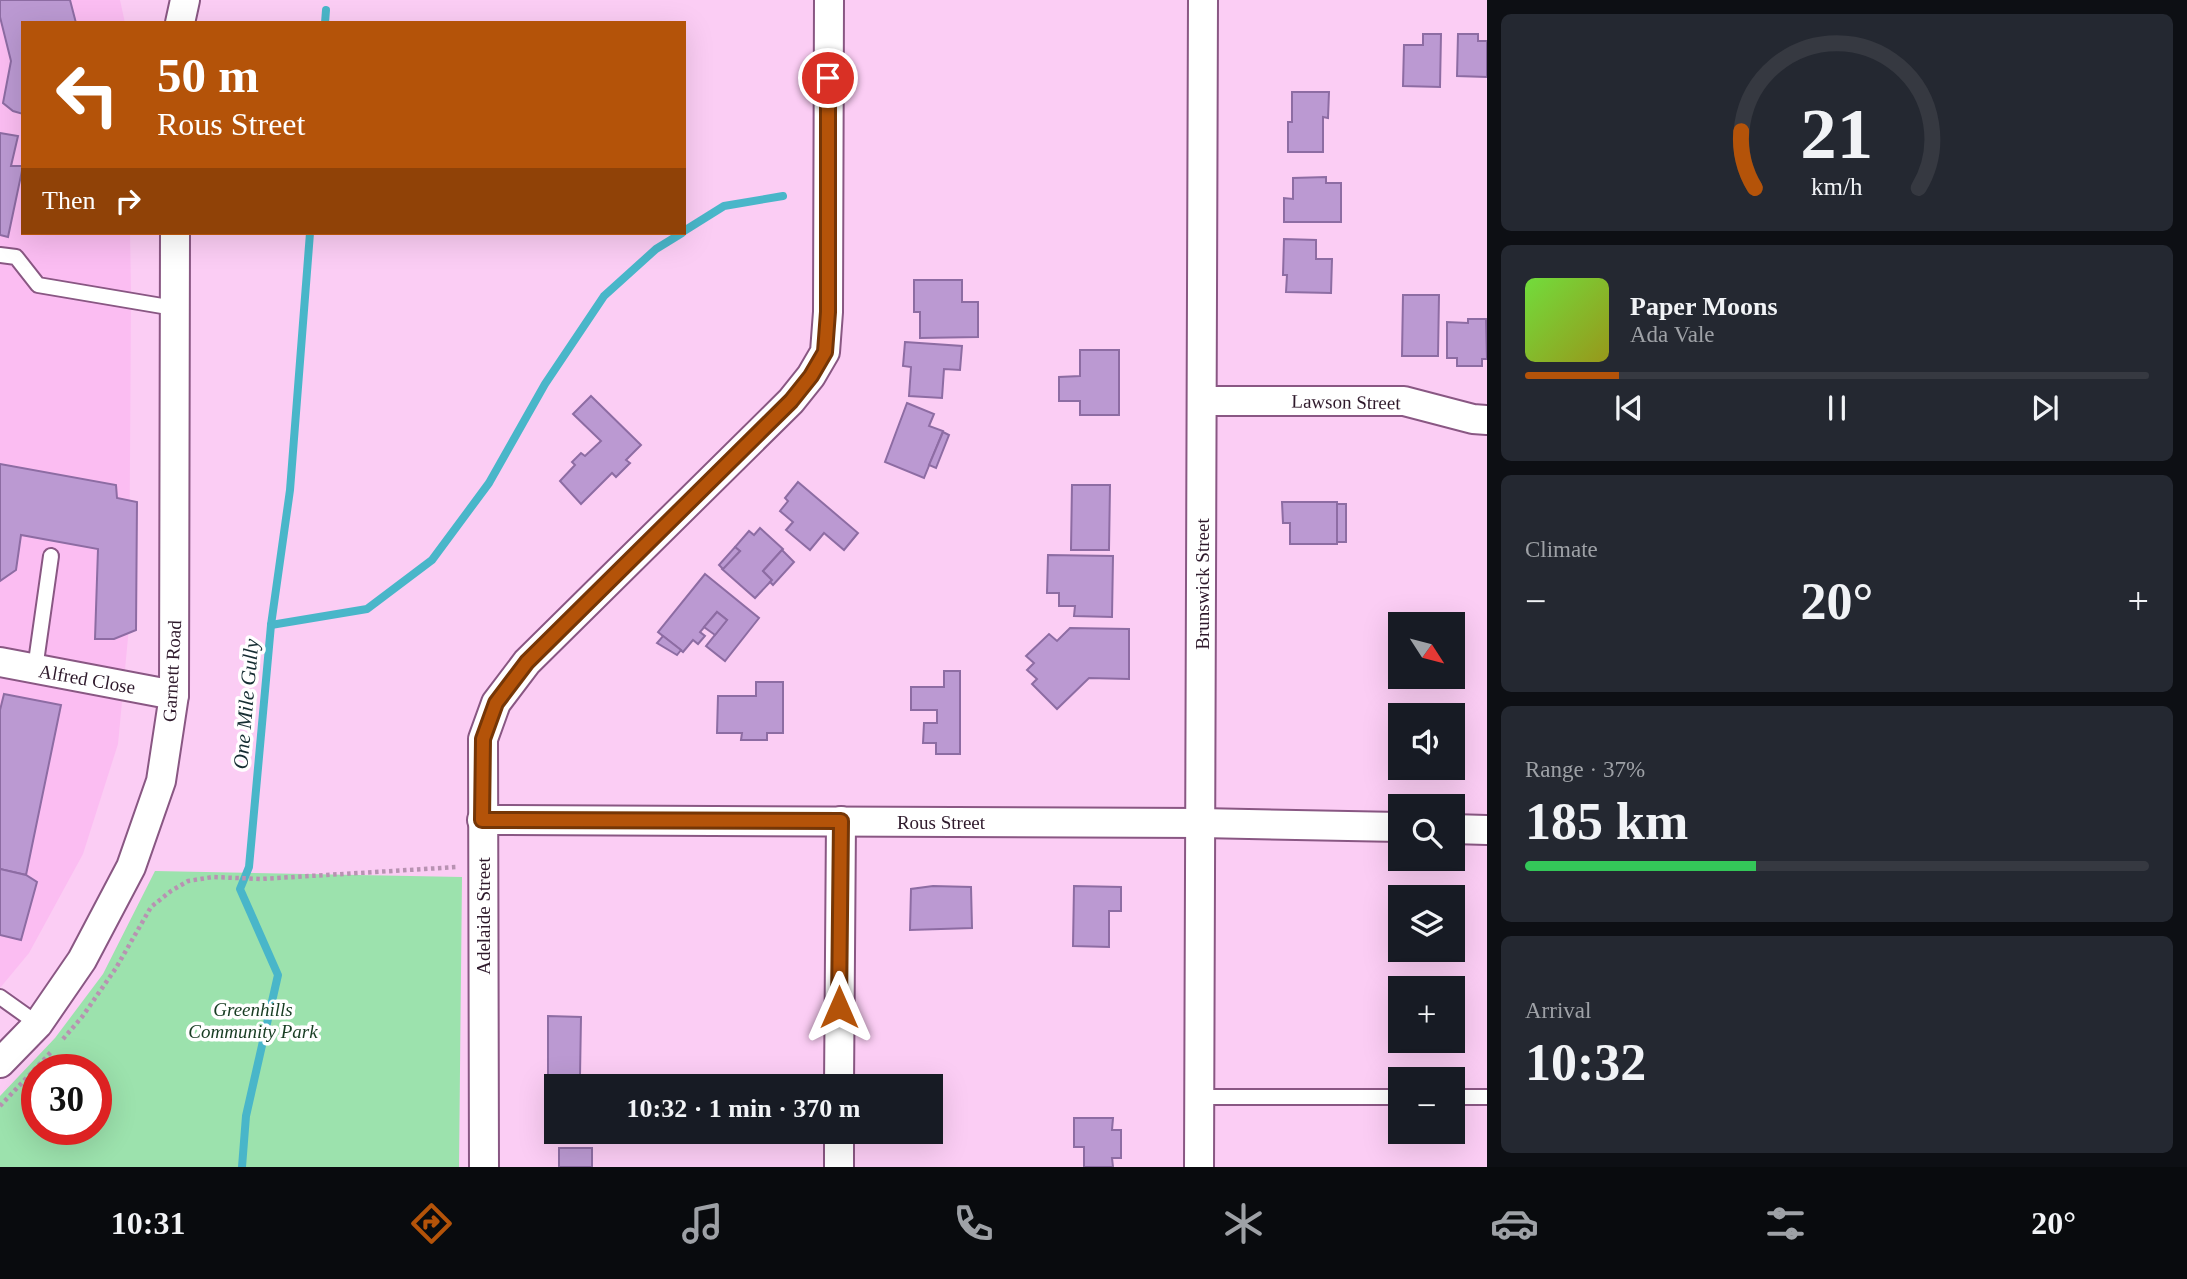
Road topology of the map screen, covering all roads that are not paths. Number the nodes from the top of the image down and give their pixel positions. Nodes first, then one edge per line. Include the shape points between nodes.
1 (185, 0) edge
2 (829, 0) edge
3 (1203, 0) edge
4 (180, 21) edge
5 (175, 235) edge
6 (0, 255) edge
7 (174, 308) junction
8 (1203, 401) junction
9 (1487, 420) edge
10 (51, 556) dead end
11 (0, 662) edge
12 (35, 669) junction
13 (174, 695) junction
14 (482, 820) junction
15 (841, 821) junction
16 (1201, 823) junction
17 (1388, 827) edge
18 (1465, 829) edge
19 (1487, 830) edge
20 (0, 998) edge
21 (38, 1024) junction
22 (0, 1063) edge
23 (839, 1074) edge
24 (1199, 1097) junction
25 (1388, 1097) edge
26 (1465, 1097) edge
27 (1487, 1097) edge
28 (839, 1144) edge
29 (484, 1167) edge
30 (839, 1167) edge
31 (1199, 1167) edge

1 - 4 street
2 - 14 street, Adelaide Street via 825,352 791,401 527,662 496,703 483,739
3 - 8 street, Brunswick Street
5 - 7 street, Garnett Road
6 - 7 lane via 16,257 38,285
7 - 13 street, Garnett Road
8 - 9 street, Lawson Street via 1404,401
8 - 16 street, Brunswick Street
10 - 12 lane
11 - 12 street, Alfred Close
12 - 13 street, Alfred Close
13 - 21 street, Garnett Road via 161,780 131,867 82,960
14 - 15 street, Rous Street
14 - 29 street, Adelaide Street
15 - 16 street, Rous Street
15 - 23 street
16 - 17 street, Rous Street
16 - 24 street, Brunswick Street
18 - 19 street
20 - 21 lane
21 - 22 street, Garnett Road
24 - 25 lane
24 - 31 street, Brunswick Street
26 - 27 lane
28 - 30 street

